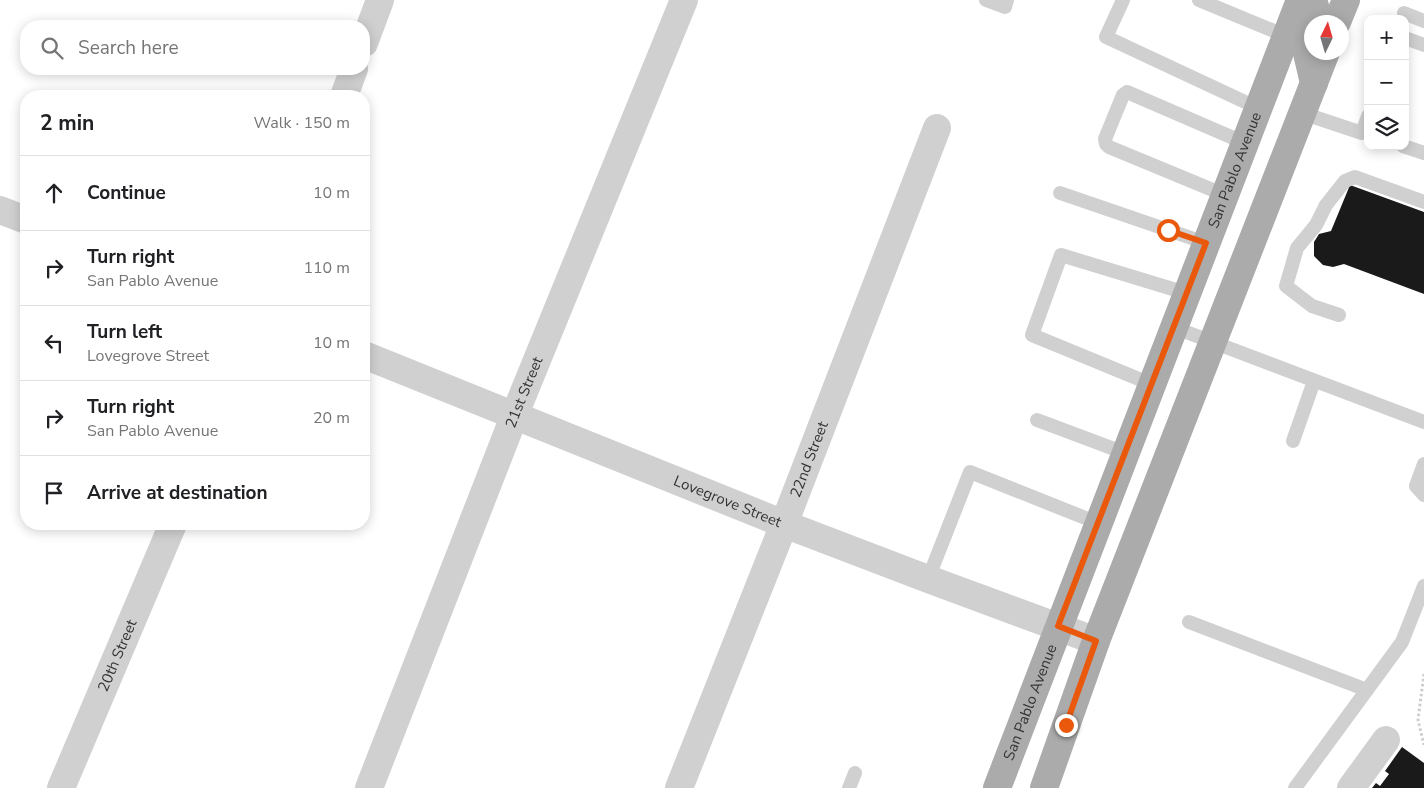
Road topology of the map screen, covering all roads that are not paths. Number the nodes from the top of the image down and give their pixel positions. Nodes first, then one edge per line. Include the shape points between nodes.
1 (380, 0) edge
2 (684, 0) edge
3 (986, 0) edge
4 (1007, 0) edge
5 (1123, 0) edge
6 (1199, 0) edge
7 (1300, 0) edge
8 (1316, 0) edge
9 (1346, 0) edge
10 (1404, 10) edge
11 (1340, 15) edge
12 (1424, 21) edge
13 (370, 27) edge
14 (1286, 36) junction
15 (1409, 39) edge
16 (1424, 45) edge
17 (1323, 60) edge
18 (352, 75) edge
19 (1314, 83) junction
20 (346, 90) edge
21 (1258, 108) junction
22 (1302, 113) junction
23 (937, 128) dead end
24 (1364, 134) edge
25 (1245, 143) junction
26 (1409, 148) edge
27 (1424, 153) edge
28 (1060, 193) dead end
29 (1225, 195) junction
30 (1424, 202) edge
31 (0, 210) edge
32 (20, 218) edge
33 (1206, 243) junction
34 (1186, 293) junction
35 (1338, 315) dead end
36 (1173, 327) junction
37 (1213, 343) junction
38 (370, 357) edge
39 (1314, 381) junction
40 (1151, 384) junction
41 (515, 414) junction
42 (1037, 420) dead end
43 (1424, 422) edge
44 (1293, 440) dead end
45 (1125, 453) junction
46 (1424, 464) edge
47 (1424, 495) edge
48 (1098, 523) junction
49 (784, 524) junction
50 (170, 530) edge
51 (928, 579) junction
52 (1424, 586) edge
53 (1189, 622) dead end
54 (1058, 626) junction
55 (1096, 641) junction
56 (1367, 690) junction
57 (1386, 740) dead end
58 (855, 773) dead end
59 (61, 788) edge
60 (369, 788) edge
61 (680, 788) edge
62 (849, 788) edge
63 (997, 788) edge
64 (1044, 788) edge
65 (1295, 788) edge
66 (1351, 788) edge

1 - 13 street
2 - 41 street, 21st Street
3 - 4 lane via 1004,7
5 - 21 lane via 1106,37
6 - 14 lane
7 - 14 main road, San Pablo Avenue
8 - 19 main road via 1303,36
9 - 11 main road
10 - 12 lane
14 - 21 main road, San Pablo Avenue
15 - 16 lane
17 - 19 main road
18 - 20 street
19 - 22 main road
21 - 25 main road, San Pablo Avenue
22 - 24 lane
22 - 37 main road
23 - 49 street, 22nd Street
25 - 29 main road, San Pablo Avenue
25 - 29 lane via 1127,92 1105,139 1109,147
26 - 27 lane
28 - 33 lane
29 - 33 main road, San Pablo Avenue
30 - 35 lane via 1355,177 1345,181 1326,205 1316,225 1297,248 1286,286 1312,306
31 - 32 street
33 - 34 main road, San Pablo Avenue
34 - 36 main road, San Pablo Avenue
34 - 40 lane via 1061,255 1032,335
36 - 37 lane
36 - 40 main road, San Pablo Avenue
37 - 39 lane
37 - 55 main road
38 - 41 street, Lovegrove Street
39 - 43 lane
39 - 44 lane
40 - 45 main road, San Pablo Avenue
41 - 49 street, Lovegrove Street
41 - 60 street, 21st Street
42 - 45 lane
45 - 48 main road, San Pablo Avenue
46 - 47 lane via 1416,486
48 - 51 lane via 970,472
48 - 54 main road, San Pablo Avenue
49 - 51 street, Lovegrove Street
49 - 61 street, 22nd Street
50 - 59 street, 20th Street
51 - 54 street, Lovegrove Street
52 - 56 lane via 1402,642
53 - 56 lane
54 - 55 street, Lovegrove Street
54 - 63 main road, San Pablo Avenue
55 - 64 main road
56 - 65 lane
57 - 66 street
58 - 62 lane

